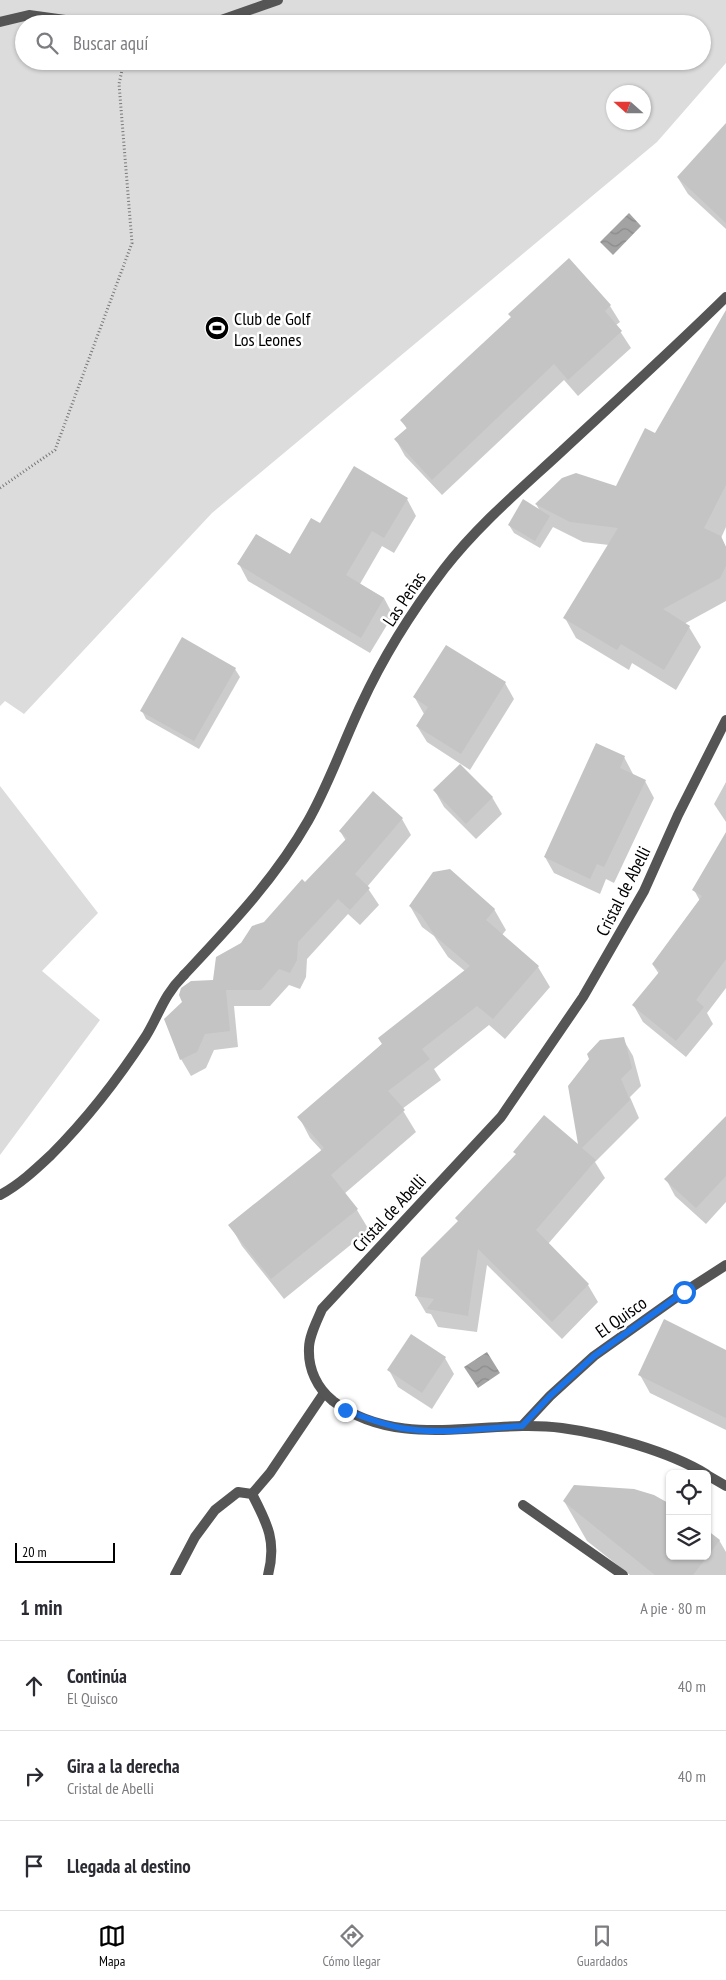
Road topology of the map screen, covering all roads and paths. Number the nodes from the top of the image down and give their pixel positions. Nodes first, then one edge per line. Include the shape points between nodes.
1 (278, 0) edge
2 (236, 15) edge
3 (15, 18) edge
4 (0, 22) edge
5 (122, 70) edge
6 (726, 297) edge
7 (0, 488) edge
8 (726, 720) edge
9 (0, 1195) edge
10 (726, 1265) edge
11 (324, 1394) junction
12 (522, 1426) junction
13 (699, 1470) edge
14 (711, 1477) edge
15 (726, 1486) edge
16 (252, 1494) junction
17 (523, 1505) dead end
18 (175, 1575) edge
19 (268, 1575) edge
20 (623, 1575) edge

1 - 2 street
3 - 4 street
5 - 7 path via 119,84 132,243 55,450
6 - 9 street, Las Peñas via 502,504 444,569 386,656 326,786 291,850 243,912 172,987 147,1034 92,1111 41,1165
8 - 11 street, Cristal de Abelli via 678,814 644,891 583,998 501,1117 322,1309 309,1346 309,1360
10 - 12 street, El Quisco via 594,1356
11 - 12 street, Cristal de Abelli via 345,1410 368,1420 402,1428 438,1431
11 - 16 street
12 - 13 street, Cristal de Abelli via 562,1428 608,1438 657,1452
14 - 15 street, Cristal de Abelli
16 - 18 street via 238,1492 215,1510 195,1537
16 - 19 street via 268,1525 273,1558
17 - 20 street

